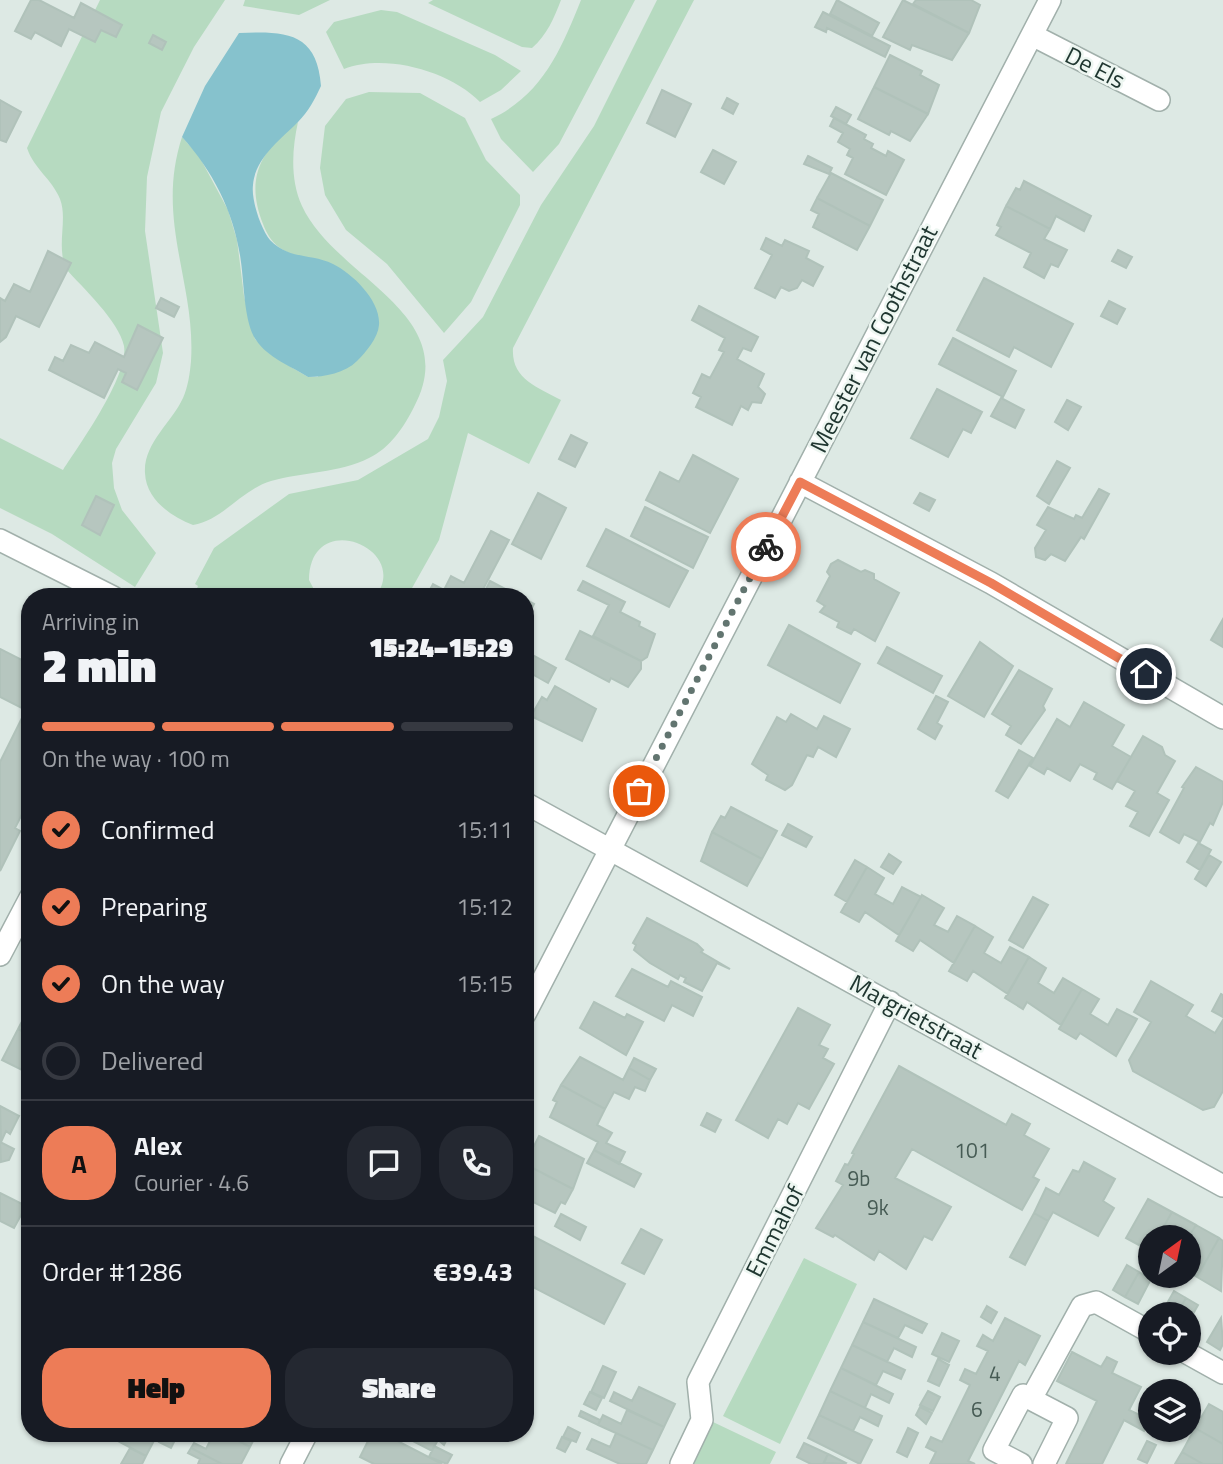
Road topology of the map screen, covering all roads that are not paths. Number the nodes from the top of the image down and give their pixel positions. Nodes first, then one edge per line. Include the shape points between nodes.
1 (1050, 0) edge
2 (1031, 35) junction
3 (1159, 100) dead end
4 (800, 482) junction
5 (0, 540) edge
6 (95, 588) edge
7 (1223, 718) edge
8 (534, 808) edge
9 (610, 848) junction
10 (21, 915) edge
11 (0, 956) edge
12 (534, 996) edge
13 (890, 1002) junction
14 (1223, 1186) edge
15 (1138, 1325) edge
16 (1201, 1361) edge
17 (1223, 1373) edge
18 (1031, 1399) junction
19 (302, 1442) edge
20 (291, 1464) edge
21 (681, 1464) edge
22 (1021, 1464) edge
23 (1044, 1464) edge

1 - 2 street, Meester van Coothstraat
2 - 3 street, De Els
2 - 4 street, Meester van Coothstraat
4 - 7 street via 991,583
4 - 9 street, Meester van Coothstraat
5 - 6 street
8 - 9 street, Margrietstraat
9 - 12 street, Meester van Coothstraat
9 - 13 street, Margrietstraat
10 - 11 street
13 - 14 street, Margrietstraat
13 - 21 street, Emmahof via 698,1382 702,1420
15 - 18 street via 1096,1302 1082,1306
16 - 17 street
18 - 22 street via 1023,1395 995,1450
18 - 23 street via 1067,1418
19 - 20 street

